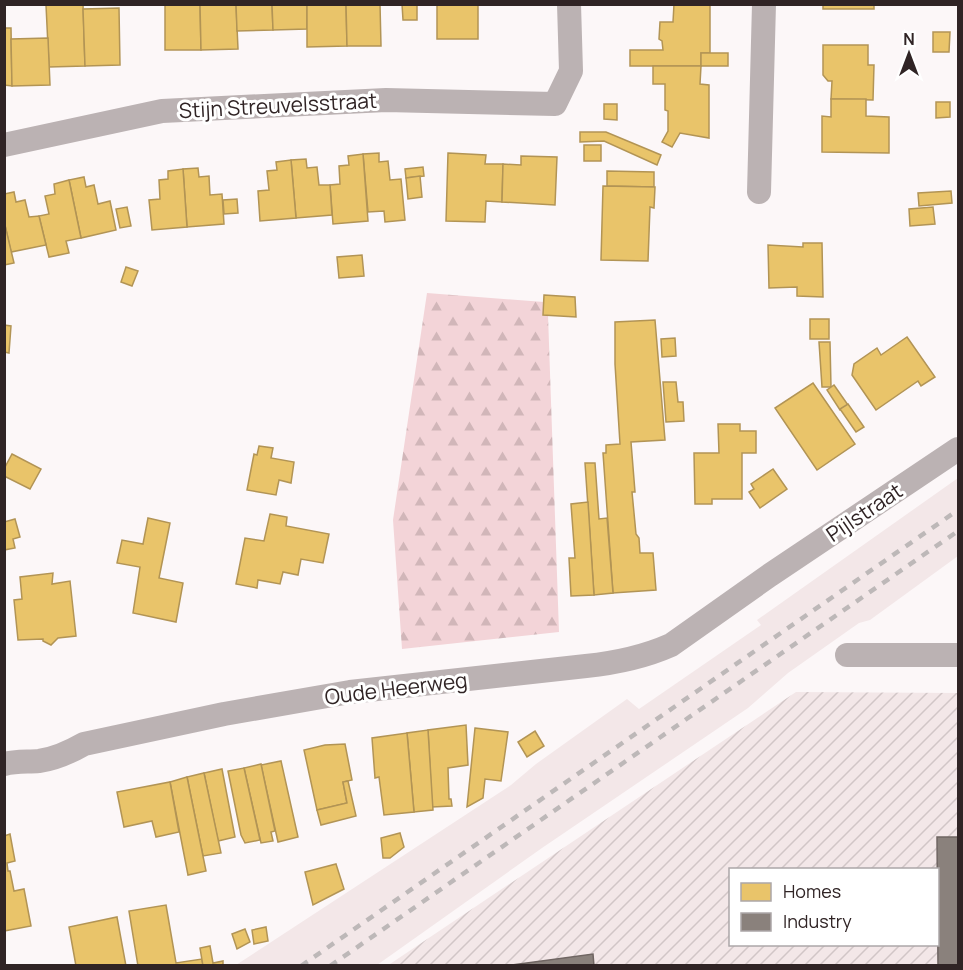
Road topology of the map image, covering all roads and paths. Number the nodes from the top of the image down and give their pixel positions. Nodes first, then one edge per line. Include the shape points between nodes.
1 (569, 4) edge
2 (764, 4) edge
3 (4, 145) edge
4 (759, 192) dead end
5 (958, 449) edge
6 (770, 575) joint
7 (847, 655) dead end
8 (958, 655) edge
9 (4, 764) edge

1 - 3 street, Stijn Streuvelsstraat via 571,71 555,104 386,100 162,111
2 - 4 street
5 - 6 street, Pijlstraat
6 - 9 street, Oude Heerweg via 670,645 643,655 586,666 350,692 84,744 64,755 39,761
7 - 8 street

